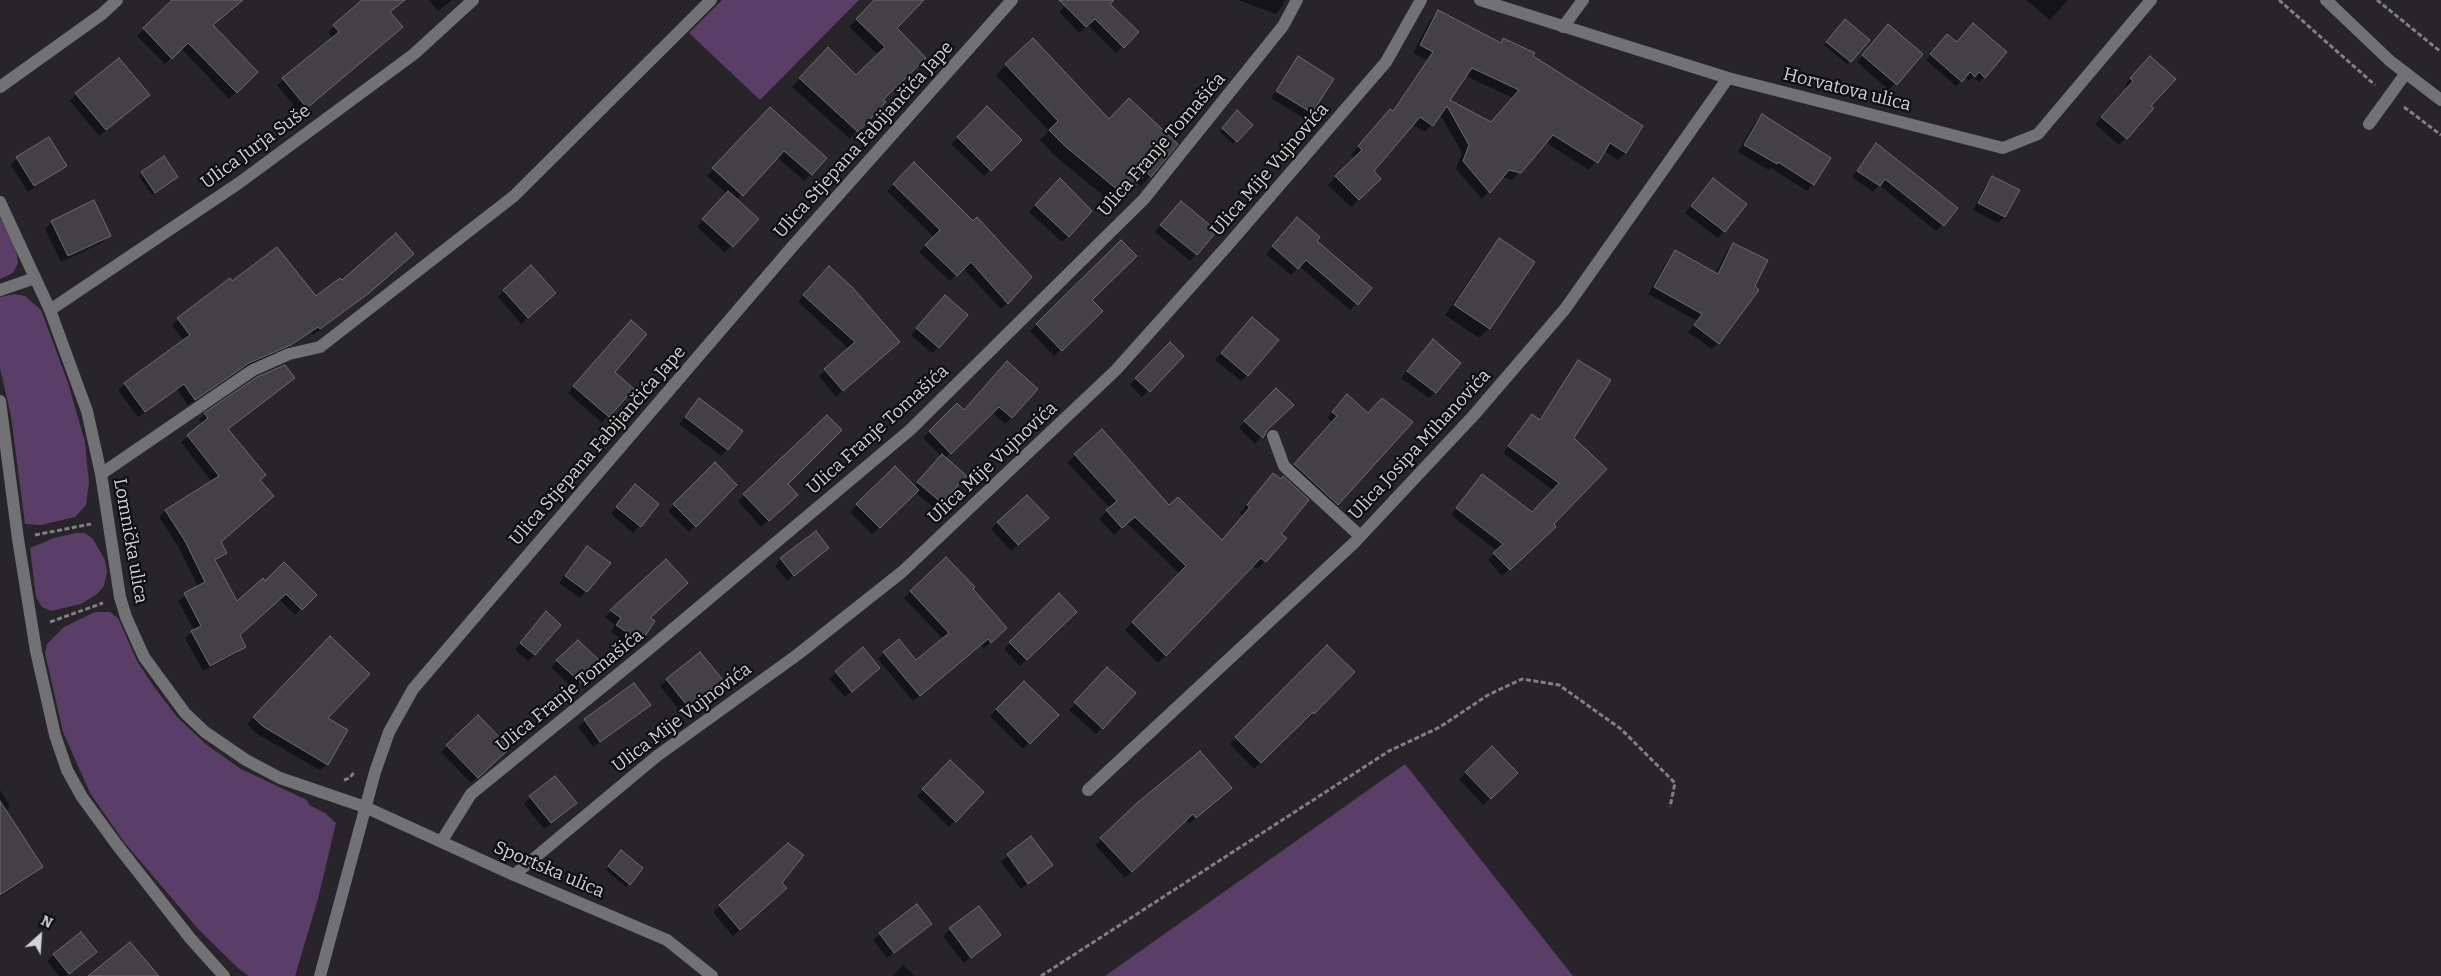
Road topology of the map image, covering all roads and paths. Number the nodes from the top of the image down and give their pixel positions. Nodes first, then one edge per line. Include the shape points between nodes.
1 (117, 0) edge
2 (473, 0) edge
3 (711, 0) edge
4 (1012, 0) edge
5 (1297, 0) edge
6 (1421, 0) edge
7 (1480, 0) edge
8 (1584, 0) edge
9 (2151, 0) edge
10 (2279, 0) edge
11 (2326, 0) edge
12 (2377, 0) edge
13 (1563, 27) junction
14 (2441, 52) edge
15 (2406, 73) junction
16 (1728, 78) junction
17 (0, 87) edge
18 (2381, 89) dead end
19 (2441, 100) edge
20 (2403, 106) dead end
21 (2369, 124) dead end
22 (2441, 135) edge
23 (0, 202) edge
24 (35, 278) junction
25 (0, 290) edge
26 (50, 310) junction
27 (0, 401) edge
28 (1273, 436) dead end
29 (101, 474) junction
30 (108, 520) junction
31 (1360, 536) junction
32 (18, 539) junction
33 (120, 597) junction
34 (33, 628) junction
35 (1088, 790) dead end
36 (365, 806) junction
37 (1670, 807) dead end
38 (441, 842) junction
39 (514, 875) junction
40 (224, 976) edge
41 (320, 976) edge
42 (712, 976) edge
43 (1041, 976) edge

1 - 17 street
2 - 26 street, Ulica Jurja Suše via 414,54 239,183
3 - 29 street via 514,196 328,341 320,347 289,354 253,370
4 - 36 street, Ulica Stjepana Fabijančića Jape via 792,247 428,669 389,732
5 - 38 street, Ulica Franje Tomašića via 1283,26 1144,198 910,430 471,794
6 - 39 street, Ulica Mije Vujnovića via 1386,62 1116,370 902,572 797,655 657,756
7 - 13 street, Horvatova ulica
8 - 13 street
9 - 16 street, Horvatova ulica via 2038,134 2004,148
10 - 18 path
11 - 15 street
12 - 14 path
13 - 16 street, Horvatova ulica
15 - 19 street
15 - 21 street
16 - 31 street, Ulica Josipa Mihanovića via 1565,309 1474,415
20 - 22 path
23 - 24 street, Lomnička ulica
24 - 25 street
24 - 26 street, Lomnička ulica
26 - 29 street, Lomnička ulica via 87,411
27 - 32 street
28 - 31 street via 1284,466
29 - 30 street, Lomnička ulica
30 - 32 path
30 - 33 street, Lomnička ulica
31 - 35 street, Ulica Josipa Mihanovića
32 - 34 street
33 - 34 path
33 - 36 street, Lomnička ulica via 144,656 185,713 205,732 280,778
34 - 40 street via 55,735 67,770 82,798 190,938
36 - 38 street, Sportska ulica
36 - 41 street, Ulica Stjepana Fabijančića Jape
37 - 43 path via 1676,783 1621,729 1559,685 1522,679 1488,695 1440,726 1388,751
38 - 39 street, Sportska ulica
39 - 42 street, Sportska ulica via 667,940

